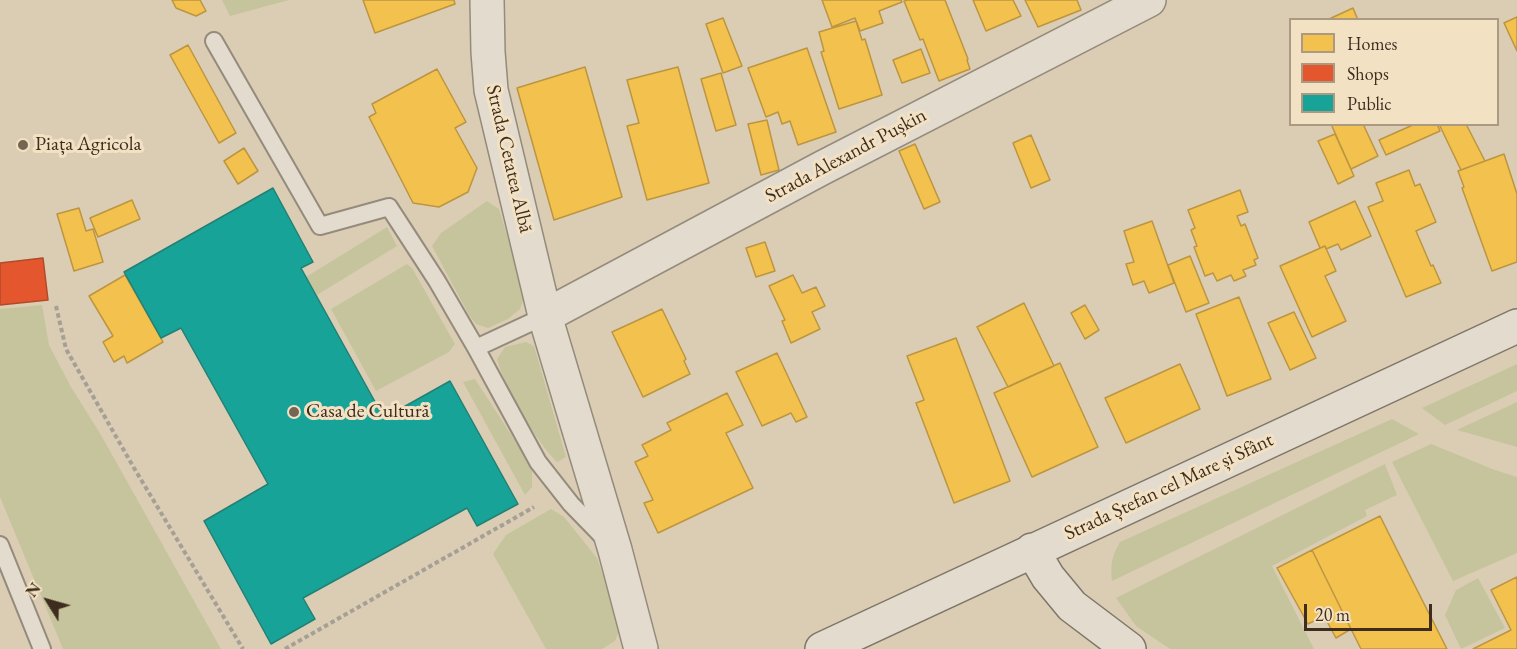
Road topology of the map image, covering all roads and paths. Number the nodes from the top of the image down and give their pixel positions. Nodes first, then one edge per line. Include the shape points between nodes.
1 (487, 0) edge
2 (1149, 0) edge
3 (214, 41) dead end
4 (56, 306) dead end
5 (545, 316) junction
6 (1517, 326) edge
7 (476, 348) junction
8 (559, 489) junction
9 (0, 545) edge
10 (615, 550) junction
11 (1032, 550) junction
12 (42, 649) edge
13 (243, 649) edge
14 (285, 649) edge
15 (641, 649) edge
16 (822, 649) edge
17 (1129, 649) edge

1 - 5 street, Strada Cetatea Albă via 491,90
2 - 5 street, Strada Alexandr Pușkin
3 - 7 lane via 320,226 389,207
4 - 13 path via 66,349
5 - 7 lane
5 - 10 street, Strada Cetatea Albă
6 - 11 street, Strada Ștefan cel Mare și Sfânt
7 - 8 lane via 538,462
8 - 10 lane
8 - 14 path via 531,509
9 - 12 lane
10 - 15 street, Strada Cetatea Albă
11 - 16 street, Strada Ștefan cel Mare și Sfânt
11 - 17 street via 1072,606

